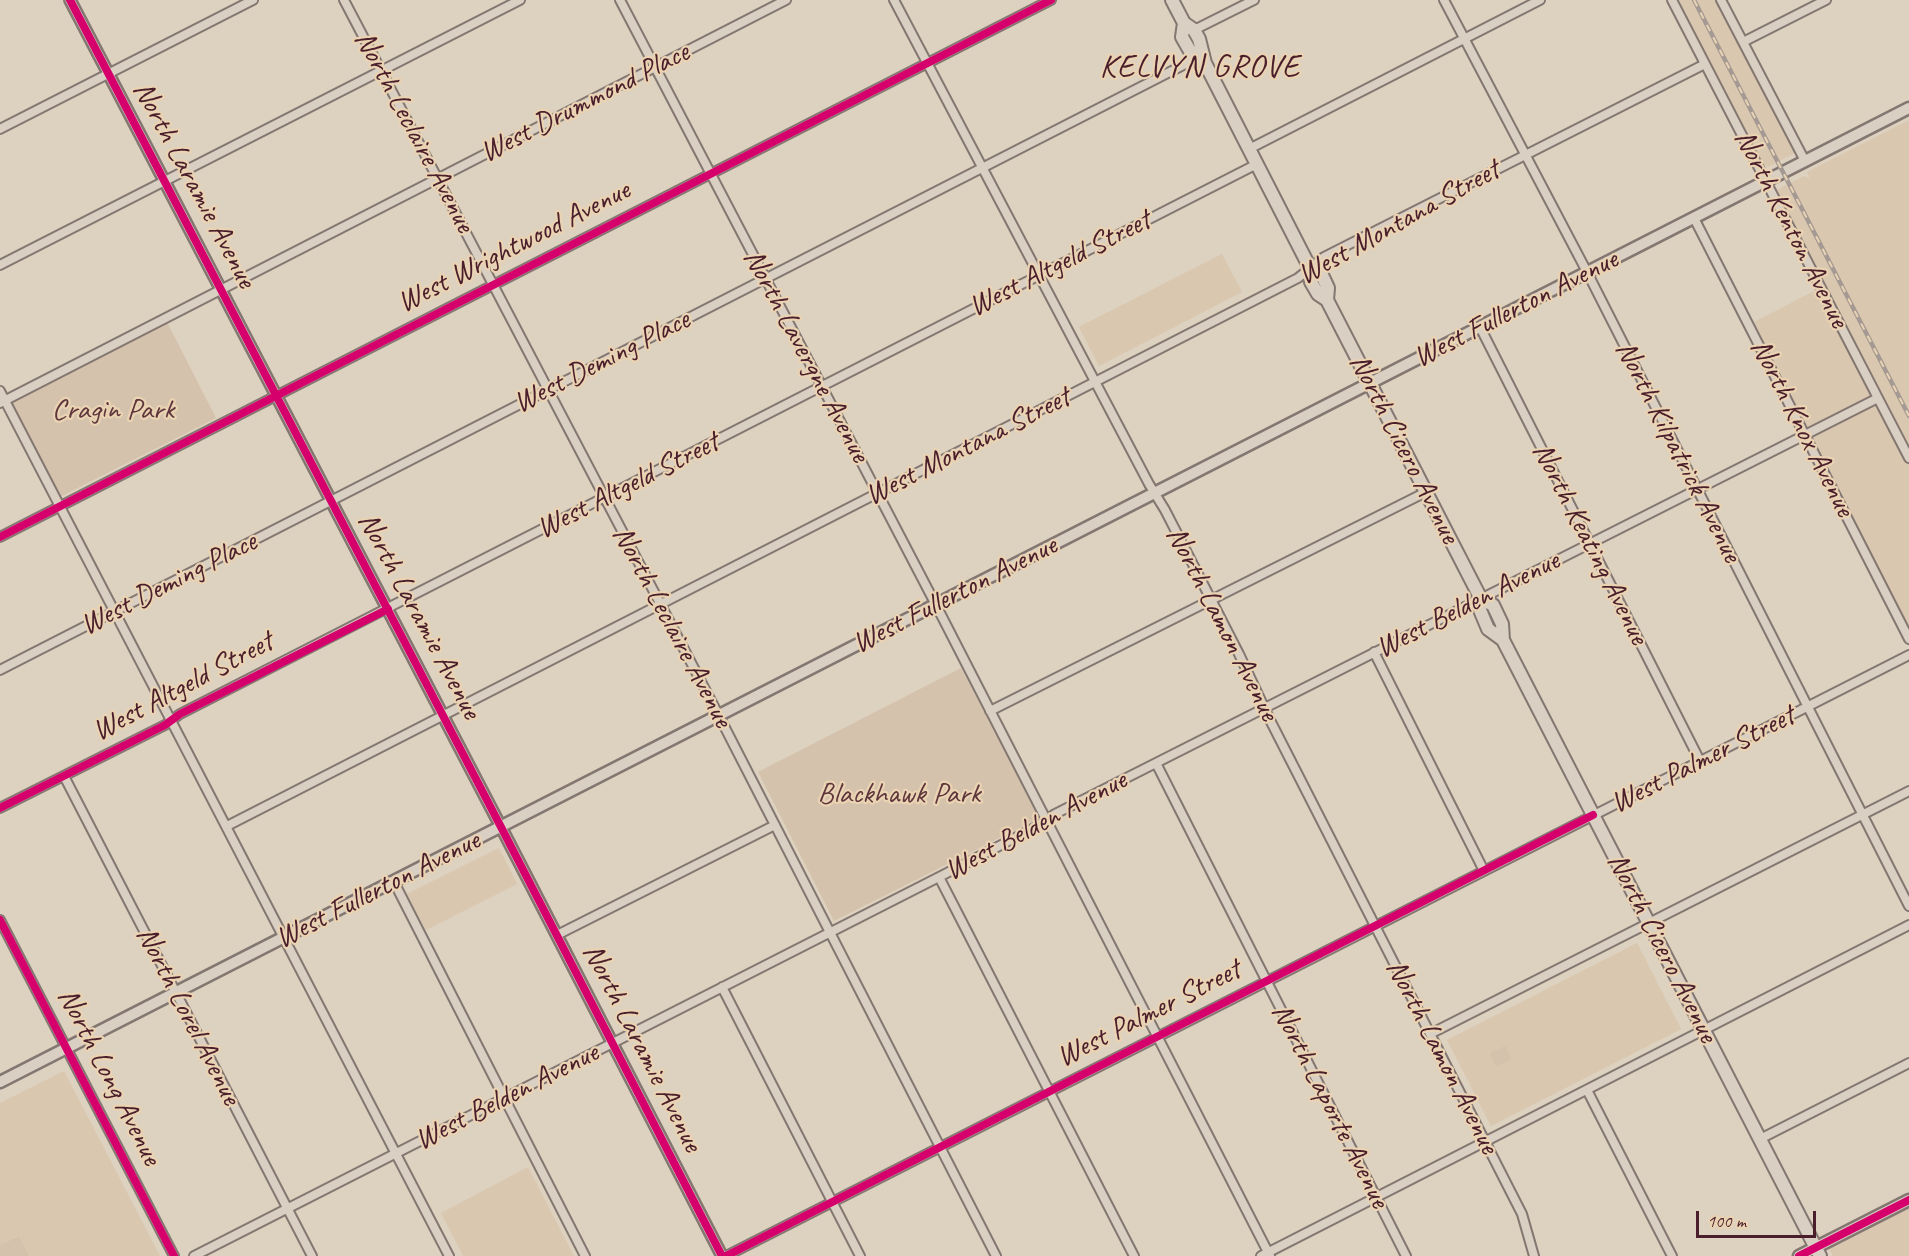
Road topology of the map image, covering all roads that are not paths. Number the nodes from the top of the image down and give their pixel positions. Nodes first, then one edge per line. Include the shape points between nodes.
1 (70, 0) edge
2 (253, 0) edge
3 (344, 0) edge
4 (520, 0) edge
5 (620, 0) edge
6 (786, 0) edge
7 (894, 0) edge
8 (1051, 0) edge
9 (1172, 0) edge
10 (1254, 0) edge
11 (1444, 0) edge
12 (1540, 0) edge
13 (1672, 0) edge
14 (1721, 0) edge
15 (1826, 0) edge
16 (1189, 26) junction
17 (1465, 39) junction
18 (1743, 42) junction
19 (1202, 59) junction
20 (927, 63) junction
21 (1706, 64) junction
22 (655, 67) junction
23 (381, 71) junction
24 (108, 74) junction
25 (1909, 108) edge
26 (0, 129) edge
27 (1249, 149) junction
28 (1525, 155) junction
29 (1805, 161) junction
30 (1257, 164) junction
31 (982, 168) junction
32 (711, 174) junction
33 (438, 178) junction
34 (1766, 181) junction
35 (165, 182) junction
36 (1694, 218) junction
37 (0, 265) edge
38 (1310, 268) junction
39 (1587, 272) junction
40 (1039, 275) junction
41 (765, 279) junction
42 (493, 285) junction
43 (221, 290) junction
44 (1480, 327) junction
45 (1095, 382) junction
46 (1370, 383) junction
47 (822, 386) junction
48 (548, 390) junction
49 (0, 391) edge
50 (276, 395) junction
51 (1878, 398) junction
52 (2, 402) edge
53 (1805, 435) junction
54 (1909, 458) edge
55 (1697, 489) junction
56 (1426, 492) junction
57 (877, 493) junction
58 (1154, 493) junction
59 (604, 497) junction
60 (331, 501) junction
61 (60, 506) junction
62 (0, 537) edge
63 (1590, 544) junction
64 (1481, 599) junction
65 (1211, 600) junction
66 (660, 604) junction
67 (936, 605) junction
68 (388, 609) junction
69 (115, 611) junction
70 (1909, 639) edge
71 (1374, 652) junction
72 (1909, 655) edge
73 (0, 670) edge
74 (1807, 706) junction
75 (1265, 708) junction
76 (990, 711) junction
77 (443, 714) junction
78 (719, 716) junction
79 (171, 720) junction
80 (1700, 761) junction
81 (1156, 763) junction
82 (64, 776) junction
83 (1909, 791) edge
84 (0, 808) edge
85 (1593, 815) junction
86 (1862, 815) junction
87 (1046, 820) junction
88 (774, 825) junction
89 (226, 826) junction
90 (501, 827) junction
91 (1484, 871) junction
92 (939, 877) junction
93 (394, 882) junction
94 (1909, 906) edge
95 (0, 920) edge
96 (1648, 923) junction
97 (1909, 925) edge
98 (1375, 926) junction
99 (830, 932) junction
100 (557, 935) junction
101 (285, 937) junction
102 (1267, 981) junction
103 (722, 987) junction
104 (176, 993) junction
105 (1704, 1030) junction
106 (1430, 1034) junction
107 (1158, 1037) junction
108 (613, 1043) junction
109 (67, 1048) junction
110 (1909, 1063) edge
111 (0, 1082) edge
112 (1587, 1090) junction
113 (1050, 1091) junction
114 (505, 1098) junction
115 (1760, 1139) junction
116 (1485, 1142) junction
117 (940, 1147) junction
118 (396, 1154) junction
119 (1376, 1197) junction
120 (1909, 1200) edge
121 (832, 1202) junction
122 (287, 1209) junction
123 (1818, 1252) edge
124 (1267, 1255) edge
125 (174, 1256) edge
126 (194, 1256) edge
127 (312, 1256) edge
128 (449, 1256) edge
129 (585, 1256) edge
130 (724, 1256) edge
131 (860, 1256) edge
132 (996, 1256) edge
133 (1134, 1256) edge
134 (1406, 1256) edge
135 (1534, 1256) edge
136 (1672, 1256) edge
137 (1799, 1256) edge

1 - 24 street, North Laramie Avenue
2 - 24 street
3 - 23 street, North Leclaire Avenue
4 - 23 street
5 - 22 street, North Lavergne Avenue
6 - 22 street, West Drummond Place
7 - 20 street, North Lamon Avenue
8 - 20 street, West Wrightwood Avenue
9 - 16 main road, North Cicero Avenue
10 - 16 street
11 - 17 street, North Kilpatrick Avenue
12 - 17 street
13 - 21 street, North Kenton Avenue
14 - 18 street, North Kenton Avenue
15 - 18 street
16 - 19 main road, North Cicero Avenue via 1182,37 1190,51
17 - 27 street
17 - 28 street, North Kilpatrick Avenue
18 - 29 street, North Kenton Avenue
19 - 27 main road, North Cicero Avenue
19 - 31 street, West Deming Place
20 - 31 street, North Lamon Avenue
20 - 32 street, West Wrightwood Avenue
21 - 28 street, West Montana Street
21 - 34 street, North Kenton Avenue
22 - 32 street, North Lavergne Avenue
22 - 33 street, West Drummond Place
23 - 33 street, North Leclaire Avenue
23 - 35 street
24 - 26 street
24 - 35 street, North Laramie Avenue
25 - 29 main road, West Fullerton Avenue
27 - 30 main road, North Cicero Avenue
28 - 38 street, West Montana Street via 1324,257
28 - 39 street, North Kilpatrick Avenue
29 - 34 main road, West Fullerton Avenue
30 - 38 main road, North Cicero Avenue
30 - 40 street, West Altgeld Street
31 - 40 street, North Lamon Avenue
31 - 41 street, West Deming Place
32 - 41 street, North Lavergne Avenue
32 - 42 street, West Wrightwood Avenue
33 - 42 street, North Leclaire Avenue
33 - 43 street, West Drummond Place
34 - 36 main road, West Fullerton Avenue
34 - 51 street, North Kenton Avenue
35 - 37 street
35 - 43 street, North Laramie Avenue
36 - 39 main road, West Fullerton Avenue
36 - 53 street, North Knox Avenue
38 - 45 street, West Montana Street via 1298,278
38 - 46 main road, North Cicero Avenue via 1320,273 1328,288 1327,300
39 - 44 main road, West Fullerton Avenue
39 - 55 street, North Kilpatrick Avenue
40 - 45 street, North Lamon Avenue
40 - 47 street, West Altgeld Street
41 - 47 street, North Lavergne Avenue
41 - 48 street, West Deming Place
42 - 48 street, North Leclaire Avenue
42 - 50 street, West Wrightwood Avenue
43 - 50 street, North Laramie Avenue
43 - 52 street, West Drummond Place
44 - 46 main road, West Fullerton Avenue
44 - 63 street, North Keating Avenue
45 - 57 street, West Montana Street
45 - 58 street, North Lamon Avenue
46 - 56 main road, North Cicero Avenue
46 - 58 main road, West Fullerton Avenue
47 - 57 street, North Lavergne Avenue
47 - 59 street, West Altgeld Street
48 - 59 street, North Leclaire Avenue
48 - 60 street, West Deming Place
49 - 52 street
50 - 60 street, North Laramie Avenue
50 - 61 street, West Wrightwood Avenue
51 - 53 street, West Belden Avenue
51 - 54 street, North Kenton Avenue
52 - 61 street
53 - 55 street, West Belden Avenue
53 - 70 street, North Knox Avenue
55 - 63 street, West Belden Avenue
55 - 74 street, North Kilpatrick Avenue
56 - 64 main road, North Cicero Avenue
56 - 65 street
57 - 66 street, West Montana Street
57 - 67 street, North Lavergne Avenue
58 - 65 street, North Lamon Avenue
58 - 67 main road, West Fullerton Avenue
59 - 66 street, North Leclaire Avenue
59 - 68 street, West Altgeld Street
60 - 68 street, North Laramie Avenue
60 - 69 street, West Deming Place
61 - 62 street, West Wrightwood Avenue
61 - 69 street
63 - 64 street, West Belden Avenue
63 - 80 street, North Keating Avenue
64 - 71 street, West Belden Avenue
64 - 85 main road, North Cicero Avenue via 1493,605 1502,624 1503,640
65 - 75 street, North Lamon Avenue
65 - 76 street
66 - 77 street, West Montana Street
66 - 78 street, North Leclaire Avenue
67 - 76 street, North Lavergne Avenue
67 - 78 main road, West Fullerton Avenue
68 - 77 street, North Laramie Avenue
68 - 79 street, West Altgeld Street
69 - 73 street, West Deming Place
69 - 79 street
71 - 75 street, West Belden Avenue
71 - 91 street
72 - 74 street, West Palmer Street
74 - 80 street, West Palmer Street
74 - 86 street, North Kilpatrick Avenue
75 - 81 street, West Belden Avenue
75 - 98 street, North Lamon Avenue
76 - 87 street, North Lavergne Avenue
77 - 89 street, West Montana Street
77 - 90 street, North Laramie Avenue
78 - 88 street, North Leclaire Avenue
78 - 90 main road, West Fullerton Avenue
79 - 82 street, West Altgeld Street
79 - 89 street
80 - 85 street, West Palmer Street
81 - 87 street, West Belden Avenue
81 - 102 street, North Laporte Avenue
82 - 84 street, West Altgeld Street
82 - 104 street, North Lorel Avenue
83 - 86 street
85 - 91 street, West Palmer Street
85 - 96 main road, North Cicero Avenue
86 - 94 street, North Kilpatrick Avenue
86 - 96 street
87 - 92 street, West Belden Avenue
87 - 107 street, North Lavergne Avenue
88 - 99 street, North Leclaire Avenue
88 - 100 street
89 - 101 street
90 - 93 main road, West Fullerton Avenue
90 - 100 street, North Laramie Avenue
91 - 98 street, West Palmer Street
92 - 99 street, West Belden Avenue
92 - 113 street
93 - 101 main road, West Fullerton Avenue
93 - 114 street
95 - 109 street, North Long Avenue
96 - 105 main road, North Cicero Avenue
96 - 106 street
97 - 105 street
98 - 102 street, West Palmer Street
98 - 106 street, North Lamon Avenue
99 - 103 street, West Belden Avenue
99 - 117 street, North Leclaire Avenue
100 - 108 street, North Laramie Avenue
101 - 104 main road, West Fullerton Avenue
101 - 118 street
102 - 107 street, West Palmer Street
102 - 119 street, North Laporte Avenue
103 - 108 street, West Belden Avenue
103 - 121 street
104 - 109 main road, West Fullerton Avenue
104 - 122 street, North Lorel Avenue
105 - 112 street
105 - 115 main road, North Cicero Avenue
106 - 116 street, North Lamon Avenue
107 - 113 street, West Palmer Street
107 - 124 street, North Lavergne Avenue
108 - 114 street, West Belden Avenue
108 - 130 street, North Laramie Avenue
109 - 111 main road, West Fullerton Avenue
109 - 125 street, North Long Avenue
110 - 115 street
112 - 116 street
112 - 136 street
113 - 117 street, West Palmer Street
113 - 133 street
114 - 118 street, West Belden Avenue
114 - 129 street
115 - 123 main road, North Cicero Avenue
116 - 119 street
116 - 135 street, North Lamon Avenue via 1522,1214
117 - 121 street, West Palmer Street
117 - 132 street, North Leclaire Avenue
118 - 122 street, West Belden Avenue
118 - 128 street
119 - 124 street
119 - 134 street, North Laporte Avenue
120 - 123 main road
121 - 130 street, West Palmer Street
121 - 131 street
122 - 126 street, West Belden Avenue
122 - 127 street, North Lorel Avenue
123 - 137 main road

